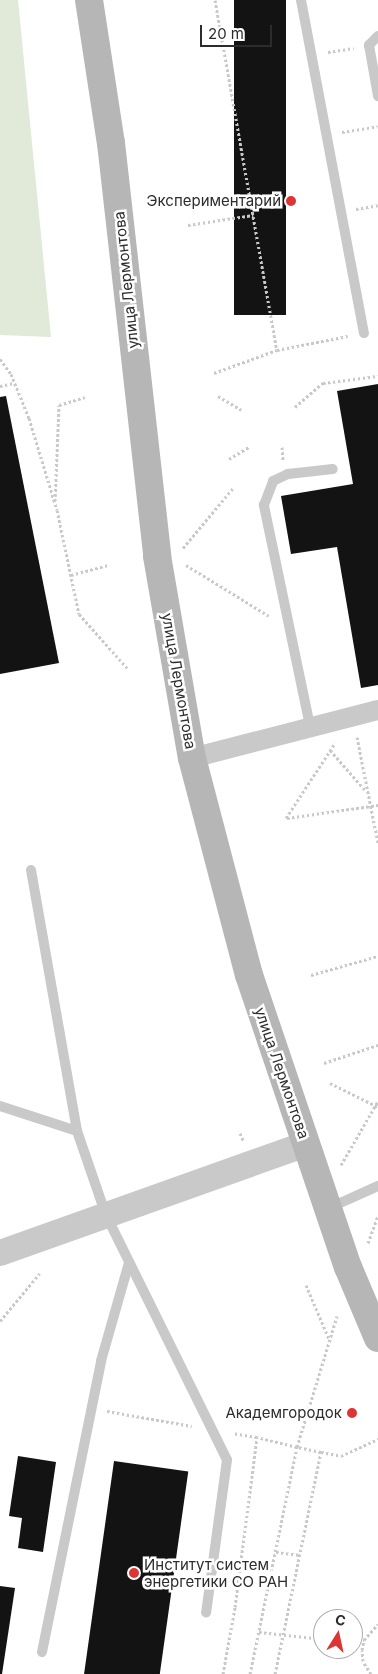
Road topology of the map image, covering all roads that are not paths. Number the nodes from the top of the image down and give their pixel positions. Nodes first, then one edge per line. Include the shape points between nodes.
1 (89, 0) edge
2 (301, 0) edge
3 (378, 36) edge
4 (374, 44) edge
5 (378, 96) edge
6 (364, 333) road end
7 (333, 469) dead end
8 (378, 710) edge
9 (310, 726) junction
10 (192, 758) junction
11 (31, 870) dead end
12 (0, 1106) edge
13 (77, 1131) junction
14 (306, 1144) junction
15 (378, 1186) edge
16 (328, 1208) junction
17 (106, 1215) junction
18 (0, 1253) edge
19 (129, 1263) junction
20 (378, 1338) edge
21 (206, 1613) dead end
22 (42, 1652) dead end

1 - 10 main road, улица Лермонтова via 111,144 157,556
2 - 6 lane
3 - 4 lane
4 - 5 lane
7 - 9 lane via 288,474 273,481 264,505
8 - 9 street
9 - 10 street
10 - 14 main road, улица Лермонтова via 249,974
11 - 13 lane
12 - 13 lane
13 - 17 lane
14 - 16 main road, улица Лермонтова
14 - 17 street
15 - 16 lane
16 - 20 main road, улица Лермонтова
17 - 18 street
17 - 19 lane
19 - 21 lane via 227,1460
19 - 22 lane via 102,1361

